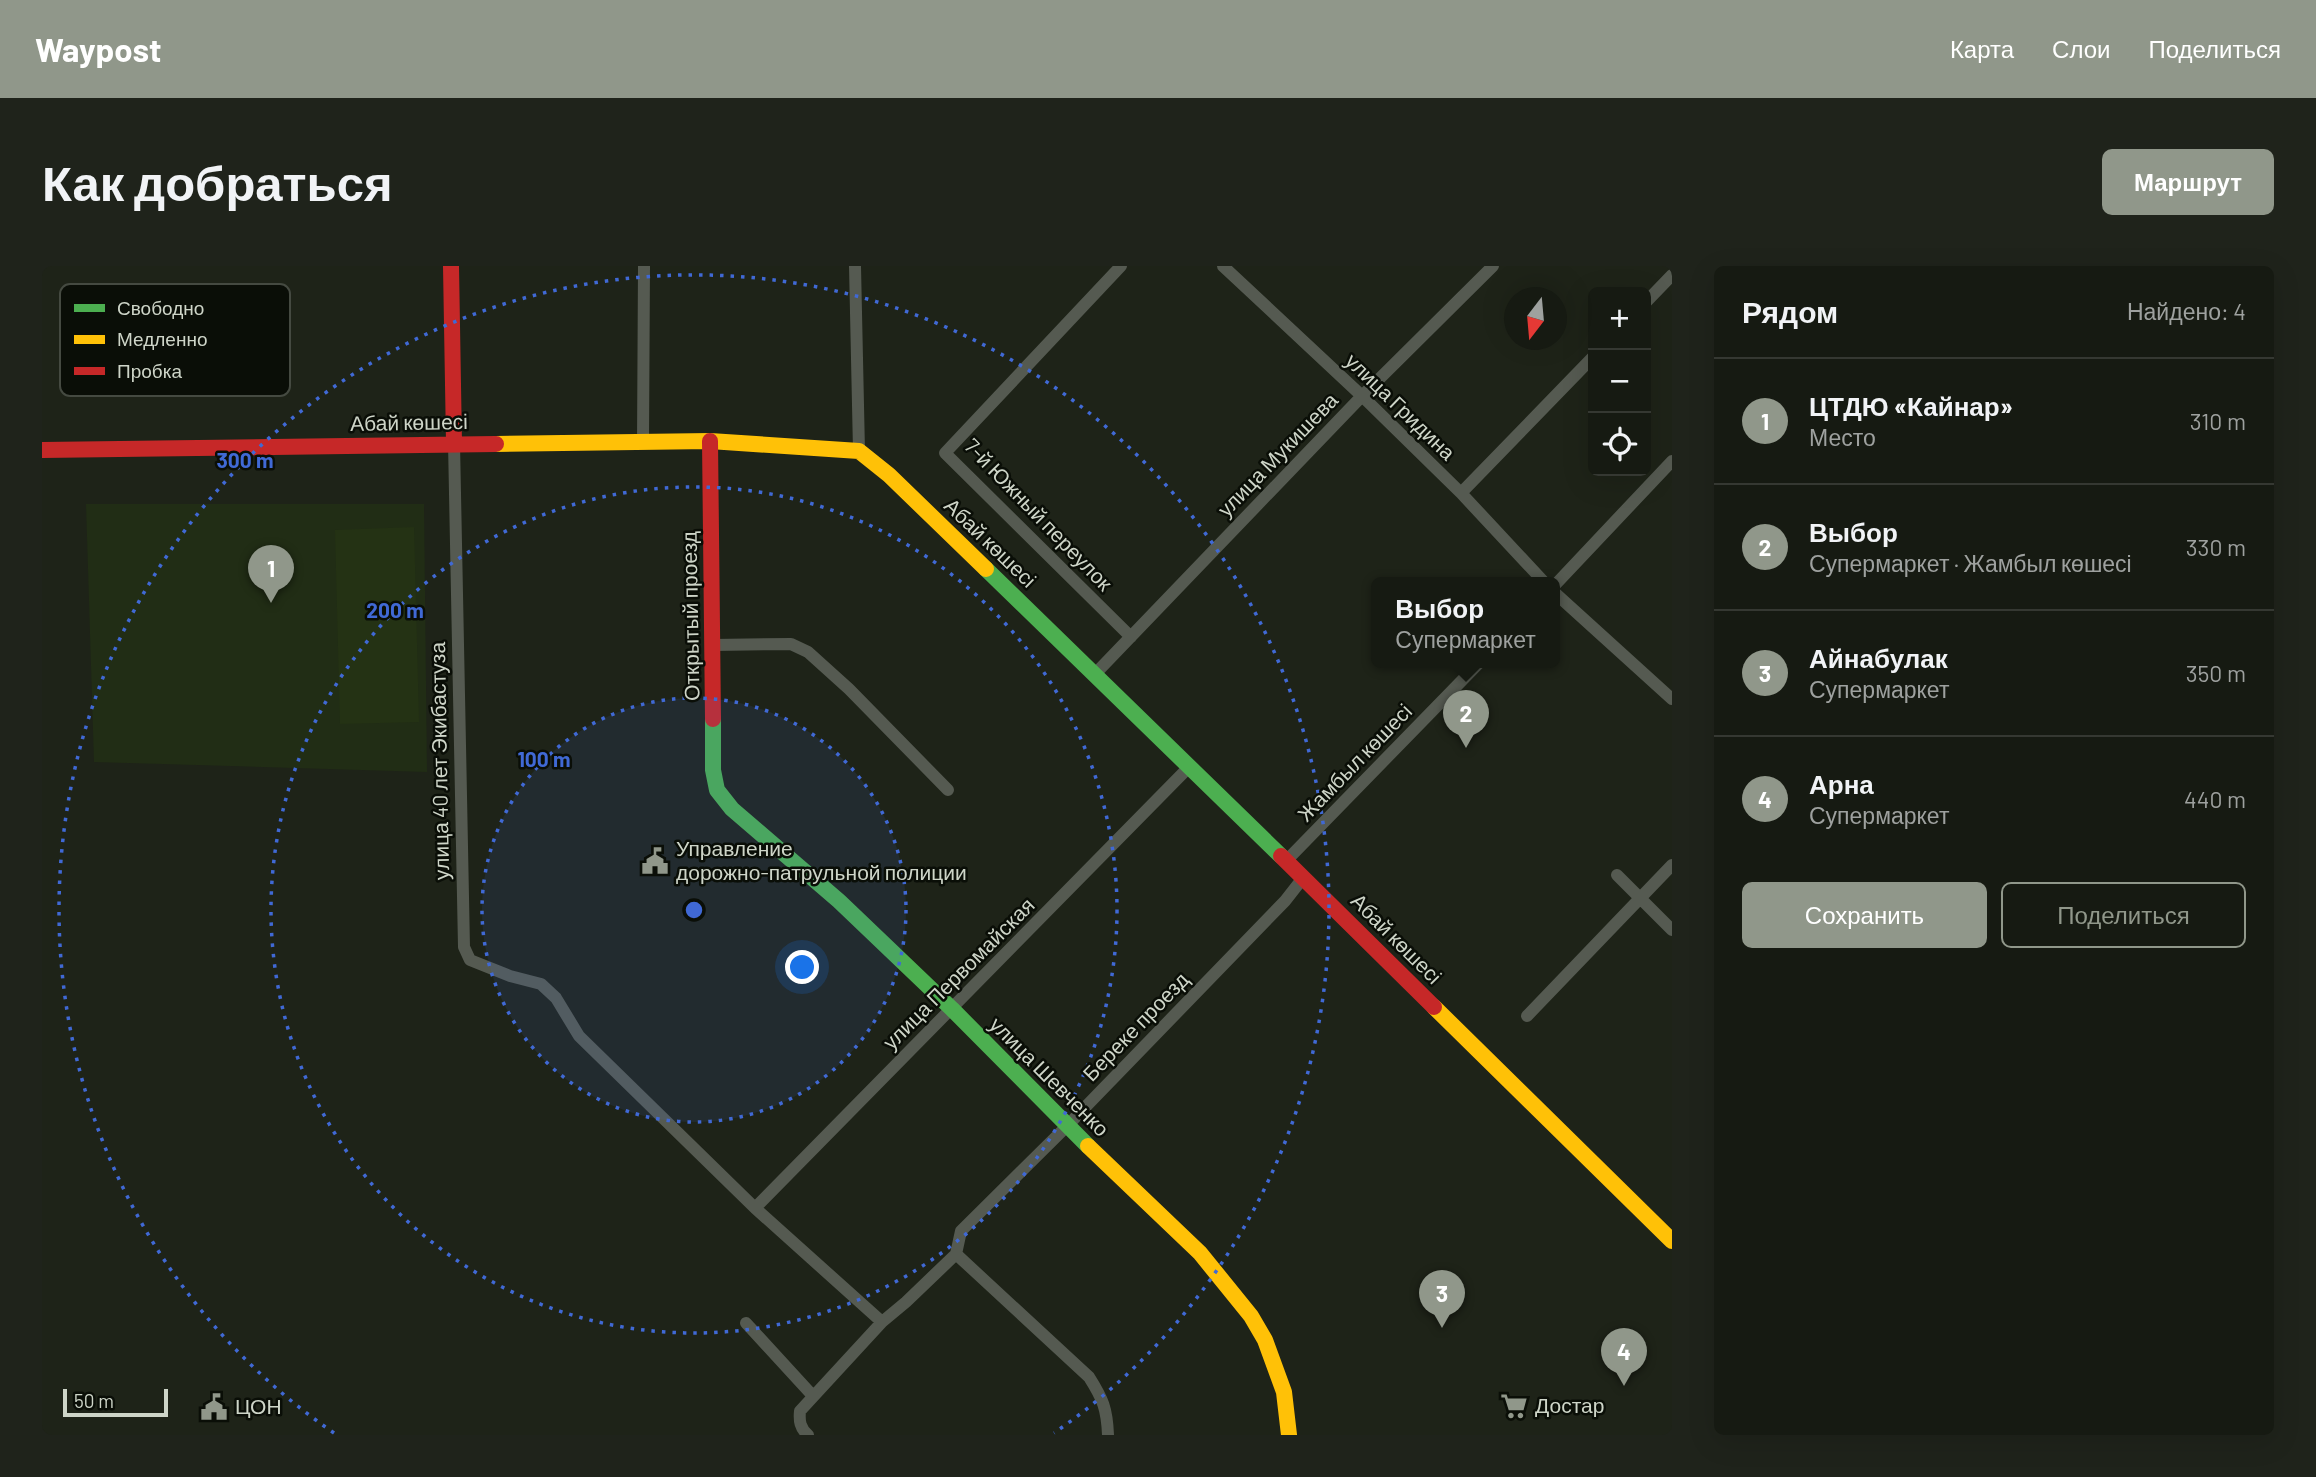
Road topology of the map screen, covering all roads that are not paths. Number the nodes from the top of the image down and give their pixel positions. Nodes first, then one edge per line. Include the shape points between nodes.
1 (451, 266) edge
2 (644, 266) edge
3 (855, 266) edge
4 (1121, 266) edge
5 (1223, 266) edge
6 (1493, 266) edge
7 (1672, 275) edge
8 (1651, 297) edge
9 (1588, 361) edge
10 (1362, 396) junction
11 (710, 441) junction
12 (643, 442) junction
13 (454, 443) junction
14 (42, 450) edge
15 (859, 450) junction
16 (1672, 461) edge
17 (1461, 493) junction
18 (1539, 577) edge
19 (1560, 580) edge
20 (1560, 597) edge
21 (1131, 637) junction
22 (713, 645) junction
23 (1474, 668) edge
24 (1096, 674) junction
25 (1671, 695) edge
26 (1189, 767) junction
27 (717, 790) joint
28 (948, 790) dead end
29 (1286, 861) junction
30 (1672, 865) edge
31 (1617, 874) dead end
32 (1303, 878) junction
33 (1640, 899) junction
34 (1672, 930) edge
35 (952, 1009) junction
36 (1527, 1016) dead end
37 (1067, 1126) junction
38 (755, 1208) junction
39 (1672, 1241) edge
40 (956, 1254) junction
41 (882, 1322) junction
42 (746, 1323) dead end
43 (813, 1396) junction
44 (808, 1435) edge
45 (1108, 1435) edge
46 (1289, 1435) edge

1 - 13 street, улица 40 лет Экибастуза
2 - 12 street
3 - 15 street
4 - 21 street, 7-й Южный переулок via 945,453
5 - 10 street, улица Гридина
6 - 10 street, улица Мукишева
7 - 8 street
9 - 17 street
10 - 17 street, улица Гридина
10 - 21 street, улица Мукишева
11 - 12 street, Абай көшесі
11 - 15 street, Абай көшесі
11 - 22 street, Открытый проезд
12 - 13 street, Абай көшесі
13 - 14 street, Абай көшесі
13 - 38 street, улица 40 лет Экибастуза via 464,947 470,960 541,984 579,1036
15 - 24 street, Абай көшесі
16 - 19 street
17 - 18 street, улица Гридина
20 - 25 street
21 - 24 street, улица Мукишева
22 - 27 street, Открытый проезд
22 - 28 street via 791,644 808,652
23 - 29 street, Жамбыл көшесі
24 - 26 street, Абай көшесі
26 - 29 street, Абай көшесі
26 - 35 street, улица Первомайская
27 - 35 street, улица Шевченко via 732,809 839,901
29 - 32 street, Абай көшесі
30 - 33 street
31 - 33 street
32 - 37 street, Береке проезд
32 - 39 street, Абай көшесі
33 - 34 street
33 - 36 street
35 - 37 street, улица Шевченко
35 - 38 street, улица Первомайская
37 - 40 street, Береке проезд via 961,1231
37 - 46 street, улица Шевченко via 1200,1253 1251,1315 1284,1392
38 - 41 street
40 - 41 street, Береке проезд
40 - 45 street via 1089,1377 1108,1415
41 - 43 street, Береке проезд
42 - 43 street
43 - 44 street via 800,1411 799,1421

